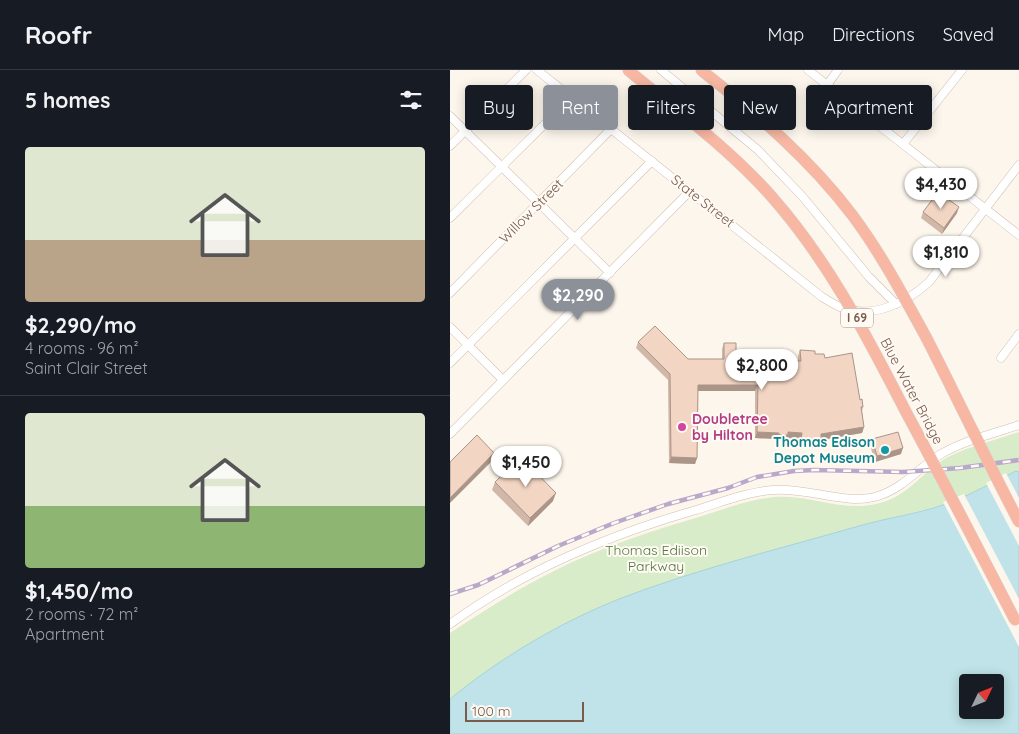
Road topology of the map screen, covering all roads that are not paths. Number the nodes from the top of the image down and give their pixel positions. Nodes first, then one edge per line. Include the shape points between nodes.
1 (526, 70) edge
2 (537, 70) edge
3 (628, 70) edge
4 (662, 70) edge
5 (700, 70) edge
6 (808, 70) edge
7 (838, 70) edge
8 (962, 70) edge
9 (827, 84) junction
10 (556, 85) edge
11 (450, 116) edge
12 (543, 126) edge
13 (611, 130) edge
14 (613, 130) edge
15 (465, 131) junction
16 (903, 144) junction
17 (450, 146) edge
18 (652, 161) junction
19 (1019, 165) edge
20 (502, 166) junction
21 (690, 192) junction
22 (539, 203) junction
23 (985, 209) junction
24 (450, 218) edge
25 (1019, 235) edge
26 (575, 239) junction
27 (610, 273) junction
28 (450, 293) edge
29 (896, 304) junction
30 (450, 327) edge
31 (1019, 334) edge
32 (468, 344) junction
33 (1000, 358) dead end
34 (450, 363) edge
35 (503, 380) junction
36 (1019, 426) edge
37 (450, 434) edge
38 (1019, 522) edge
39 (1015, 620) dead end
40 (450, 624) edge

1 - 15 street
2 - 10 street, State Street
3 - 39 highway, Blue Water Bridge / I 69, bridge via 742,166 818,254 864,331
4 - 29 street via 758,150
5 - 38 highway, bridge via 787,141 866,235 898,284
6 - 9 street
7 - 9 street
8 - 16 street
9 - 16 street
11 - 15 street
12 - 20 street
13 - 22 street, Willow Street
14 - 18 street, State Street
15 - 17 street
15 - 20 street
16 - 23 street
18 - 21 street, State Street
18 - 26 street
19 - 23 street, State Street
20 - 22 street
20 - 24 street
21 - 27 street
21 - 29 street, State Street via 822,297 856,311 878,310
22 - 26 street
22 - 28 street, Willow Street
23 - 25 street
23 - 29 street, State Street via 929,282
26 - 27 street
26 - 32 street
27 - 35 street
30 - 32 street
31 - 33 street
32 - 34 street
32 - 35 street
35 - 37 street
36 - 40 street via 961,443 879,496 848,499 806,491 773,490 745,495 606,539 550,564

